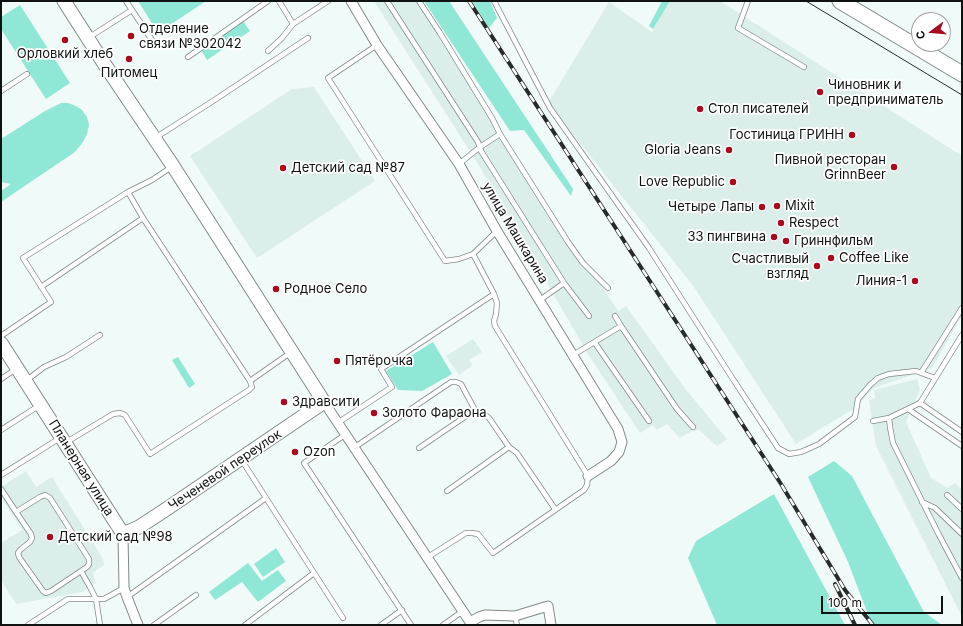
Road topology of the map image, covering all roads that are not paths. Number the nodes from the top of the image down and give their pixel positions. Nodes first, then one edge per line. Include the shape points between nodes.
1 (64, 1) edge
2 (126, 1) edge
3 (268, 1) edge
4 (278, 1) edge
5 (328, 1) edge
6 (351, 1) edge
7 (387, 1) edge
8 (419, 1) edge
9 (494, 1) edge
10 (748, 1) edge
11 (840, 1) edge
12 (132, 10) junction
13 (293, 24) junction
14 (88, 38) junction
15 (308, 38) dead end
16 (154, 43) dead end
17 (377, 45) junction
18 (268, 51) dead end
19 (188, 57) dead end
20 (804, 67) dead end
21 (27, 74) dead end
22 (962, 74) edge
23 (1, 91) edge
24 (500, 134) junction
25 (155, 138) junction
26 (480, 147) junction
27 (459, 164) junction
28 (173, 166) junction
29 (128, 192) junction
30 (144, 218) junction
31 (497, 231) junction
32 (472, 254) junction
33 (564, 283) junction
34 (41, 287) junction
35 (608, 288) dead end
36 (494, 294) junction
37 (540, 300) junction
38 (962, 308) edge
39 (590, 316) dead end
40 (615, 316) dead end
41 (620, 326) junction
42 (100, 335) dead end
43 (962, 335) edge
44 (1, 336) edge
45 (1, 343) edge
46 (595, 343) junction
47 (292, 352) junction
48 (573, 355) junction
49 (18, 368) junction
50 (921, 373) junction
51 (935, 378) junction
52 (1, 379) edge
53 (26, 381) junction
54 (250, 381) junction
55 (324, 402) junction
56 (920, 403) junction
57 (41, 405) junction
58 (908, 408) junction
59 (475, 410) junction
60 (889, 418) junction
61 (650, 421) dead end
62 (873, 421) dead end
63 (339, 422) junction
64 (693, 427) dead end
65 (1, 430) edge
66 (962, 432) edge
67 (346, 434) junction
68 (64, 440) junction
69 (962, 446) edge
70 (355, 447) junction
71 (509, 447) junction
72 (419, 448) dead end
73 (241, 459) junction
74 (1, 475) edge
75 (588, 476) junction
76 (1, 489) edge
77 (447, 490) dead end
78 (947, 495) dead end
79 (266, 498) junction
80 (922, 502) junction
81 (555, 509) junction
82 (962, 509) edge
83 (16, 512) junction
84 (123, 534) junction
85 (962, 534) edge
86 (428, 557) junction
87 (81, 571) junction
88 (314, 573) junction
89 (962, 578) edge
90 (125, 592) junction
91 (196, 595) dead end
92 (96, 599) junction
93 (402, 610) junction
94 (463, 611) junction
95 (343, 618) dead end
96 (516, 620) edge
97 (471, 623) edge
98 (28, 625) edge
99 (100, 625) edge
100 (138, 625) edge
101 (154, 625) edge
102 (245, 625) edge
103 (381, 625) edge
104 (411, 625) edge
105 (443, 625) edge
106 (551, 625) edge

1 - 14 street
2 - 12 lane
3 - 19 lane
4 - 13 lane
5 - 13 lane
6 - 17 street, улица Машкарина
7 - 26 lane
8 - 24 lane
9 - 50 lane via 550,108 649,248 778,448 789,454 820,444 855,417 858,399 878,378 905,372
10 - 20 lane via 738,28
11 - 22 main road
12 - 14 lane
12 - 16 lane
13 - 18 lane
14 - 25 street
15 - 25 lane
17 - 27 street, улица Машкарина
17 - 32 lane via 328,78 445,260 459,259
21 - 23 lane
24 - 26 lane
24 - 35 lane via 582,263
25 - 28 street
26 - 27 lane
26 - 33 lane
27 - 31 street, улица Машкарина
28 - 29 lane
28 - 47 street
29 - 30 lane
29 - 34 lane via 23,258
30 - 34 lane
30 - 54 lane
31 - 32 lane
31 - 37 street, улица Машкарина
32 - 36 lane
33 - 37 lane
33 - 39 lane
34 - 44 lane via 51,302
36 - 63 lane via 381,369 392,387
36 - 75 lane via 497,303 495,326
37 - 48 street, улица Машкарина
38 - 50 lane
40 - 41 lane
41 - 46 lane
41 - 64 lane via 677,409
42 - 53 lane via 66,357 44,367
43 - 51 lane
45 - 49 street, Планерная улица
46 - 48 lane
46 - 61 lane
47 - 54 lane
47 - 55 street
48 - 75 street, улица Машкарина via 618,429 622,442 615,457
49 - 52 lane
49 - 53 street, Планерная улица
50 - 51 lane
51 - 56 lane
53 - 57 street, Планерная улица
54 - 68 lane via 252,387 249,390 150,454 125,415 120,413 113,414
55 - 63 street
55 - 73 street, Чеченевой переулок
56 - 58 lane
56 - 66 lane
57 - 65 lane
57 - 68 street, Планерная улица
58 - 60 lane
58 - 69 lane
59 - 70 lane via 461,384 451,382
59 - 71 lane via 489,418
59 - 72 lane
60 - 62 lane
60 - 80 lane via 893,443
63 - 67 street
67 - 70 street
67 - 93 lane via 304,463
68 - 74 lane
68 - 84 street, Планерная улица
70 - 86 street
71 - 77 lane
71 - 81 lane via 517,453
73 - 79 lane
73 - 84 street, Чеченевой переулок via 139,527
75 - 81 lane via 584,490
76 - 83 lane
78 - 82 lane
79 - 88 lane
79 - 90 lane
80 - 85 lane via 935,508
80 - 89 lane
81 - 86 lane via 493,553 478,534 466,533
83 - 87 lane via 40,496 50,498 89,559 87,567
83 - 87 lane via 32,538 20,550 19,557 43,591 50,591
84 - 90 street
86 - 94 street
87 - 92 lane
88 - 95 lane
88 - 102 lane
90 - 92 lane
90 - 100 street
91 - 101 lane
92 - 98 lane via 68,599
92 - 99 lane
93 - 103 lane
93 - 104 lane
94 - 97 street
94 - 105 lane
96 - 97 street via 485,615 479,616
96 - 106 street via 548,606

